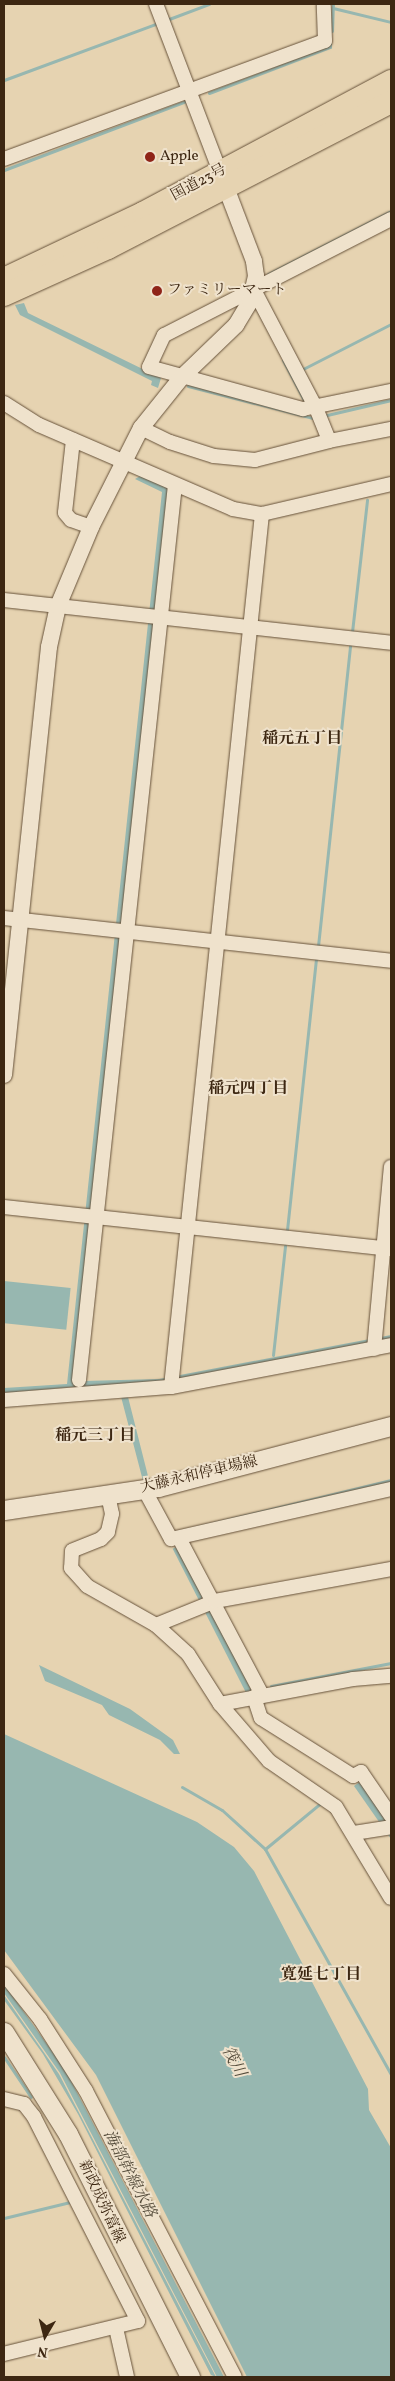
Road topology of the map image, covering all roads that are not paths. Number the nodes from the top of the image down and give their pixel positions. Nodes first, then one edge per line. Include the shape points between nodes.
1 (156, 4) edge
2 (324, 6) dead end
3 (391, 80) edge
4 (189, 89) junction
5 (391, 102) edge
6 (4, 159) edge
7 (223, 180) junction
8 (391, 219) edge
9 (4, 279) edge
10 (254, 290) junction
11 (4, 295) edge
12 (182, 377) junction
13 (391, 391) edge
14 (4, 403) edge
15 (316, 408) junction
16 (142, 428) junction
17 (391, 429) edge
18 (73, 440) junction
19 (329, 441) junction
20 (125, 460) junction
21 (391, 484) edge
22 (175, 485) junction
23 (262, 514) junction
24 (91, 527) junction
25 (4, 600) edge
26 (58, 606) junction
27 (154, 616) junction
28 (252, 627) junction
29 (391, 643) edge
30 (12, 919) edge
31 (122, 931) junction
32 (218, 943) junction
33 (391, 961) edge
34 (4, 1075) edge
35 (391, 1167) edge
36 (4, 1207) edge
37 (92, 1216) junction
38 (187, 1226) junction
39 (387, 1248) edge
40 (374, 1344) junction
41 (391, 1345) edge
42 (79, 1380) dead end
43 (171, 1381) junction
44 (4, 1400) edge
45 (391, 1426) edge
46 (144, 1489) junction
47 (391, 1489) edge
48 (108, 1495) junction
49 (4, 1510) edge
50 (179, 1538) junction
51 (391, 1569) edge
52 (208, 1603) junction
53 (156, 1625) junction
54 (391, 1676) edge
55 (258, 1696) junction
56 (220, 1704) junction
57 (391, 1816) edge
58 (387, 1828) edge
59 (354, 1833) junction
60 (391, 1898) edge
61 (4, 1974) edge
62 (4, 2032) edge
63 (4, 2099) edge
64 (116, 2328) junction
65 (4, 2354) edge
66 (127, 2377) edge
67 (190, 2377) edge
68 (235, 2377) edge

1 - 4 street
2 - 4 street via 324,41
3 - 7 highway, 国道23号
4 - 6 street
4 - 7 street
5 - 7 highway, 国道23号
7 - 9 highway, 国道23号
7 - 10 street via 254,260
7 - 11 highway, 国道23号 via 74,265
8 - 10 street
10 - 12 street via 236,325
10 - 12 street via 164,335 149,367
10 - 15 street
12 - 15 street via 303,409
12 - 16 street
13 - 15 street
14 - 18 street via 38,425
15 - 19 street
16 - 19 street via 170,442 237,460 274,457
16 - 20 street
17 - 19 street
18 - 20 street
18 - 24 street via 66,513 71,520
20 - 22 street
20 - 24 street
21 - 23 street
22 - 23 street via 234,509
22 - 27 street
23 - 28 street
24 - 26 street
25 - 26 street
26 - 27 street
26 - 30 street via 49,647
27 - 28 street
27 - 31 street
28 - 29 street
28 - 32 street
30 - 31 street
30 - 34 street
31 - 32 street
31 - 37 street
32 - 33 street
32 - 38 street
35 - 39 street
36 - 37 street
37 - 38 street
37 - 42 street
38 - 39 street
38 - 43 street
39 - 40 street
40 - 41 street
40 - 43 street
43 - 44 street via 132,1391
45 - 46 main road, 大藤永和停車場線
46 - 48 main road, 大藤永和停車場線
46 - 50 street via 172,1539
47 - 50 street
48 - 49 main road, 大藤永和停車場線
48 - 53 street via 112,1514 108,1532 101,1539 72,1551 71,1568 87,1586
50 - 52 street
51 - 52 street
52 - 53 street
52 - 55 street
53 - 56 street via 188,1654
54 - 55 street via 353,1679
55 - 56 street
55 - 57 street via 262,1718 353,1776 361,1772
56 - 59 street via 269,1762 336,1807
58 - 59 street
59 - 60 street
61 - 68 street via 40,2019 86,2091
62 - 67 main road, 新政成弥富線 via 68,2134
63 - 64 street via 24,2104 34,2117 138,2321
64 - 65 street
64 - 66 street

